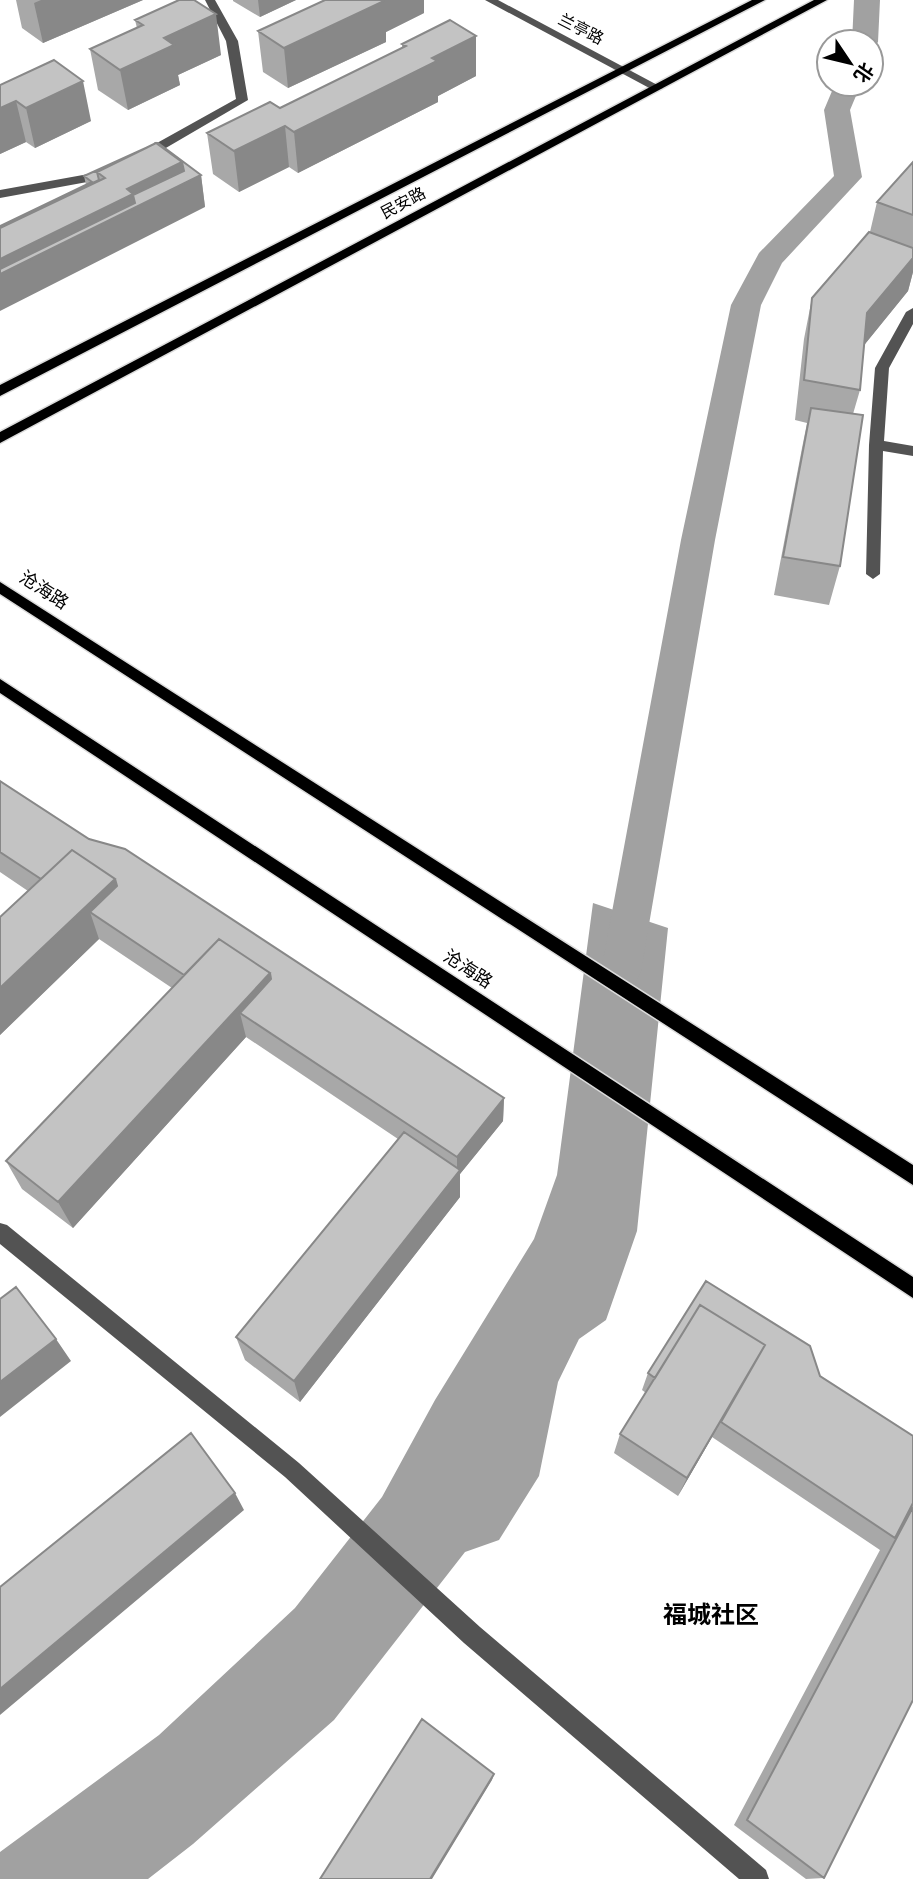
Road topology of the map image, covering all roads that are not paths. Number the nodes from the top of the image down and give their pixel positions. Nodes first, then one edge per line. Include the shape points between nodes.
1 (210, 0) edge
2 (490, 0) edge
3 (760, 0) edge
4 (821, 1) edge
5 (625, 69) junction
6 (657, 88) junction
7 (134, 161) edge
8 (122, 168) edge
9 (0, 194) edge
10 (913, 312) edge
11 (0, 391) edge
12 (0, 438) edge
13 (876, 445) junction
14 (913, 451) edge
15 (873, 575) dead end
16 (0, 587) edge
17 (0, 685) edge
18 (913, 1175) edge
19 (0, 1232) edge
20 (913, 1288) edge
21 (757, 1879) edge

1 - 7 street via 232,41 242,100
2 - 5 street, 兰亭路
3 - 5 main road, 民安路
4 - 6 main road, 民安路
5 - 6 street, 兰亭路
5 - 11 main road, 民安路
6 - 12 main road, 民安路
8 - 9 street
10 - 13 street via 882,368
13 - 14 street
13 - 15 street
16 - 18 main road, 沧海路
17 - 20 main road, 沧海路
19 - 21 street via 292,1470 472,1635

